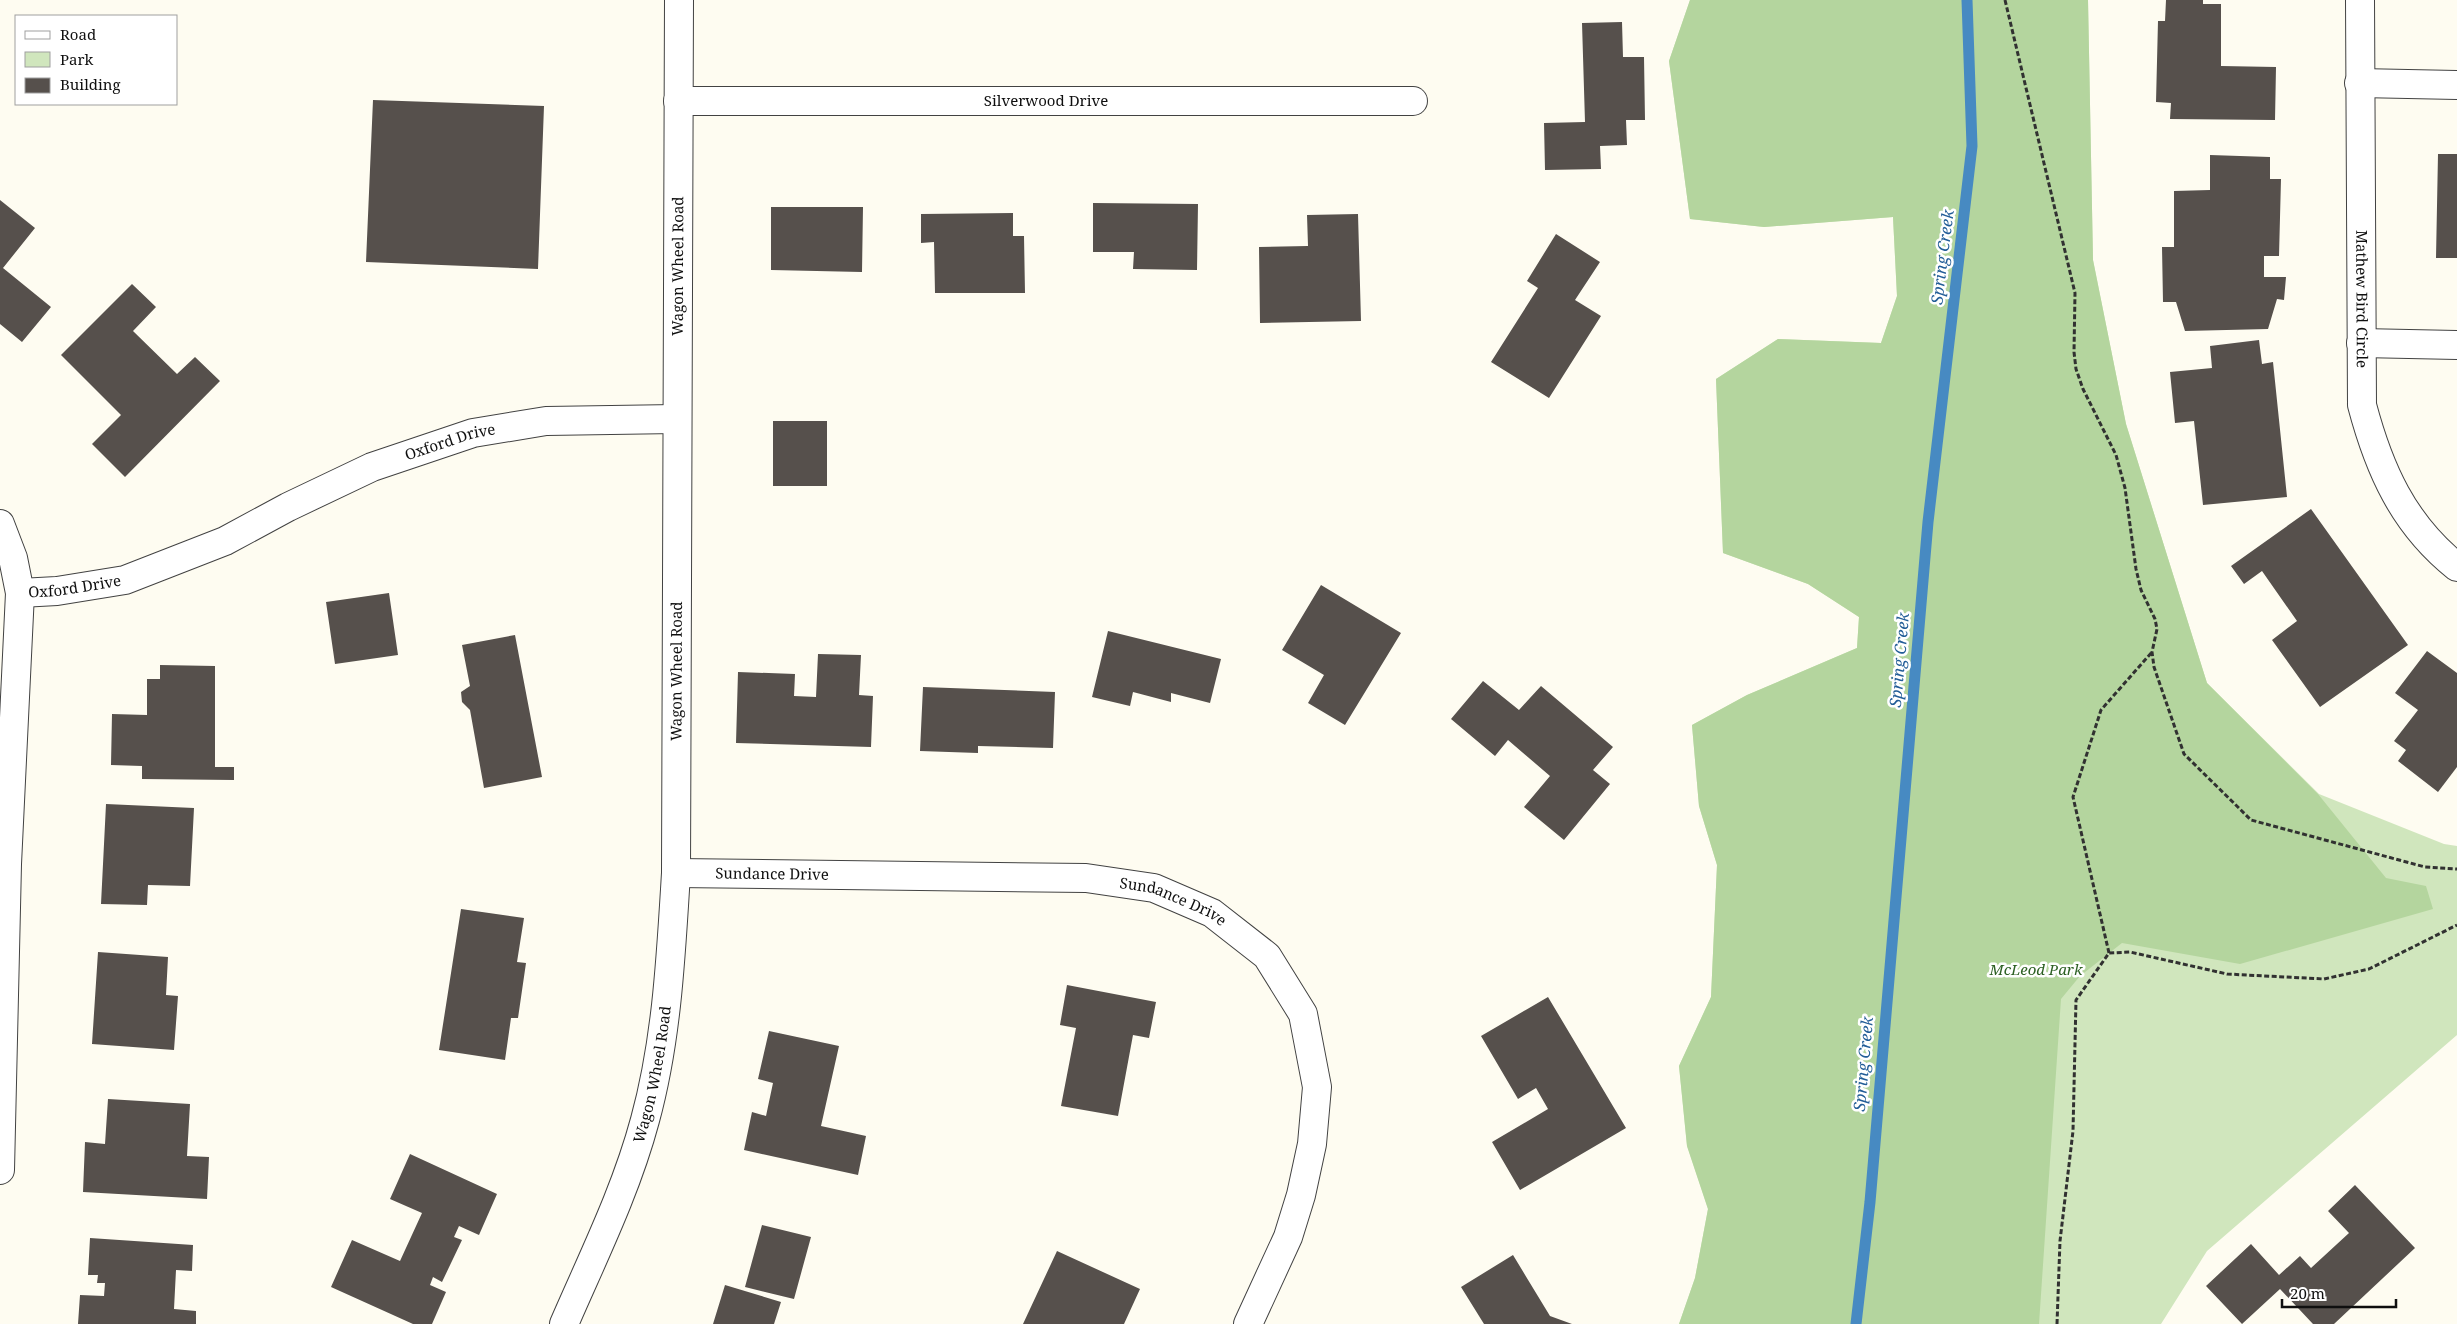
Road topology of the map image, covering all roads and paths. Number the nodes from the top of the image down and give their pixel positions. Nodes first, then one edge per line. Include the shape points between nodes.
1 (679, 0) edge
2 (2005, 0) edge
3 (2360, 0) edge
4 (2359, 83) junction
5 (2457, 85) edge
6 (678, 102) junction
7 (1413, 102) dead end
8 (2361, 343) junction
9 (2457, 345) edge
10 (676, 419) junction
11 (0, 524) edge
12 (2457, 567) edge
13 (20, 593) junction
14 (2152, 652) junction
15 (2457, 868) edge
16 (676, 872) junction
17 (2457, 925) edge
18 (2109, 953) junction
19 (0, 1170) edge
20 (564, 1324) edge
21 (1248, 1324) edge
22 (2057, 1324) edge

1 - 6 street, Wagon Wheel Road
2 - 14 path via 2075,293 2076,369 2116,455 2125,488 2136,569 2157,629
3 - 4 street, Mathew Bird Circle
4 - 5 street
4 - 8 street, Mathew Bird Circle
6 - 7 street, Silverwood Drive
6 - 10 street, Wagon Wheel Road
8 - 9 street
8 - 12 street, Mathew Bird Circle via 2362,405 2373,445 2391,489 2438,552
10 - 13 street, Oxford Drive via 546,421 473,433 372,467 225,541 125,580 57,591
10 - 16 street, Wagon Wheel Road
11 - 13 street via 14,558
13 - 19 street, Oxford Drive via 7,864
14 - 15 path via 2154,667 2184,754 2251,820 2425,867
14 - 18 path via 2101,710 2072,797
16 - 20 street, Wagon Wheel Road via 670,965 656,1073 645,1121 617,1202
16 - 21 street, Sundance Drive via 1086,878 1154,888 1212,913 1267,956 1303,1014 1317,1086 1312,1144 1301,1195 1288,1237
17 - 18 path via 2369,969 2324,979 2227,974 2130,952
18 - 22 path via 2076,1000 2073,1131 2060,1241

